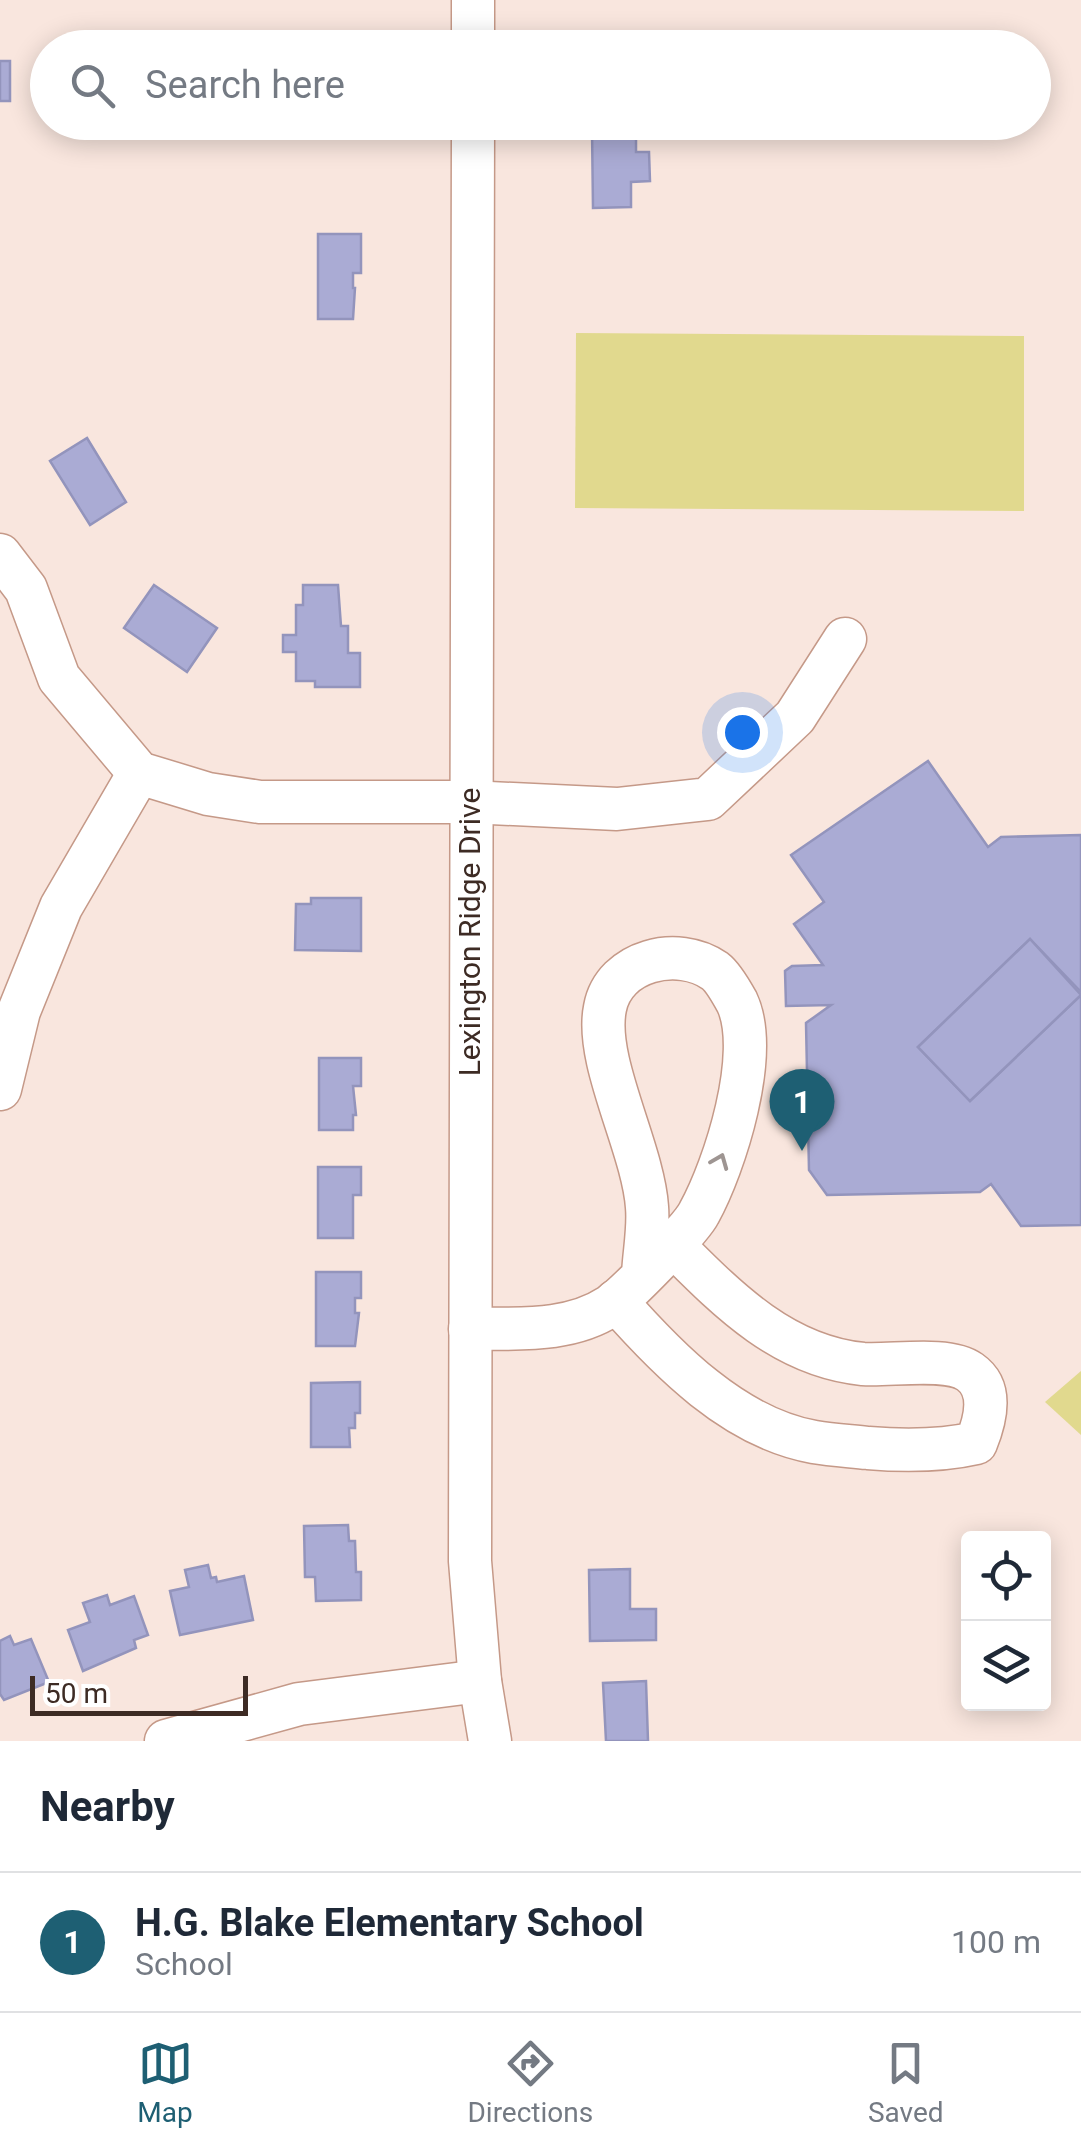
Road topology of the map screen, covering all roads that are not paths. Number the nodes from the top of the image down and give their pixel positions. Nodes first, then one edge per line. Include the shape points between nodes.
1 (473, 0) edge
2 (473, 30) edge
3 (473, 140) edge
4 (0, 555) edge
5 (845, 639) dead end
6 (140, 773) junction
7 (469, 802) junction
8 (3, 1063) edge
9 (672, 1244) junction
10 (629, 1288) junction
11 (470, 1329) junction
12 (480, 1681) junction
13 (166, 1741) edge
14 (490, 1741) edge

1 - 2 street
3 - 7 street, Lexington Ridge Drive
4 - 6 street via 26,589 59,678
5 - 7 street via 795,716 708,799 618,809
6 - 7 street via 260,802
6 - 8 street via 60,907
7 - 11 street, Lexington Ridge Drive
9 - 10 street
9 -> 10 street via 698,1216 736,1123 745,1058 738,1004 718,972 689,959 655,959 625,974 606,1002 601,1032 648,1206
9 - 10 street via 730,1302 776,1336 819,1356 971,1372 984,1392 986,1420 976,1442 888,1450 812,1442 771,1429 715,1396 656,1347
10 - 11 street via 579,1320
11 - 12 street, Lexington Ridge Drive via 470,1561
12 - 13 street via 300,1704
12 - 14 street, Lexington Ridge Drive

